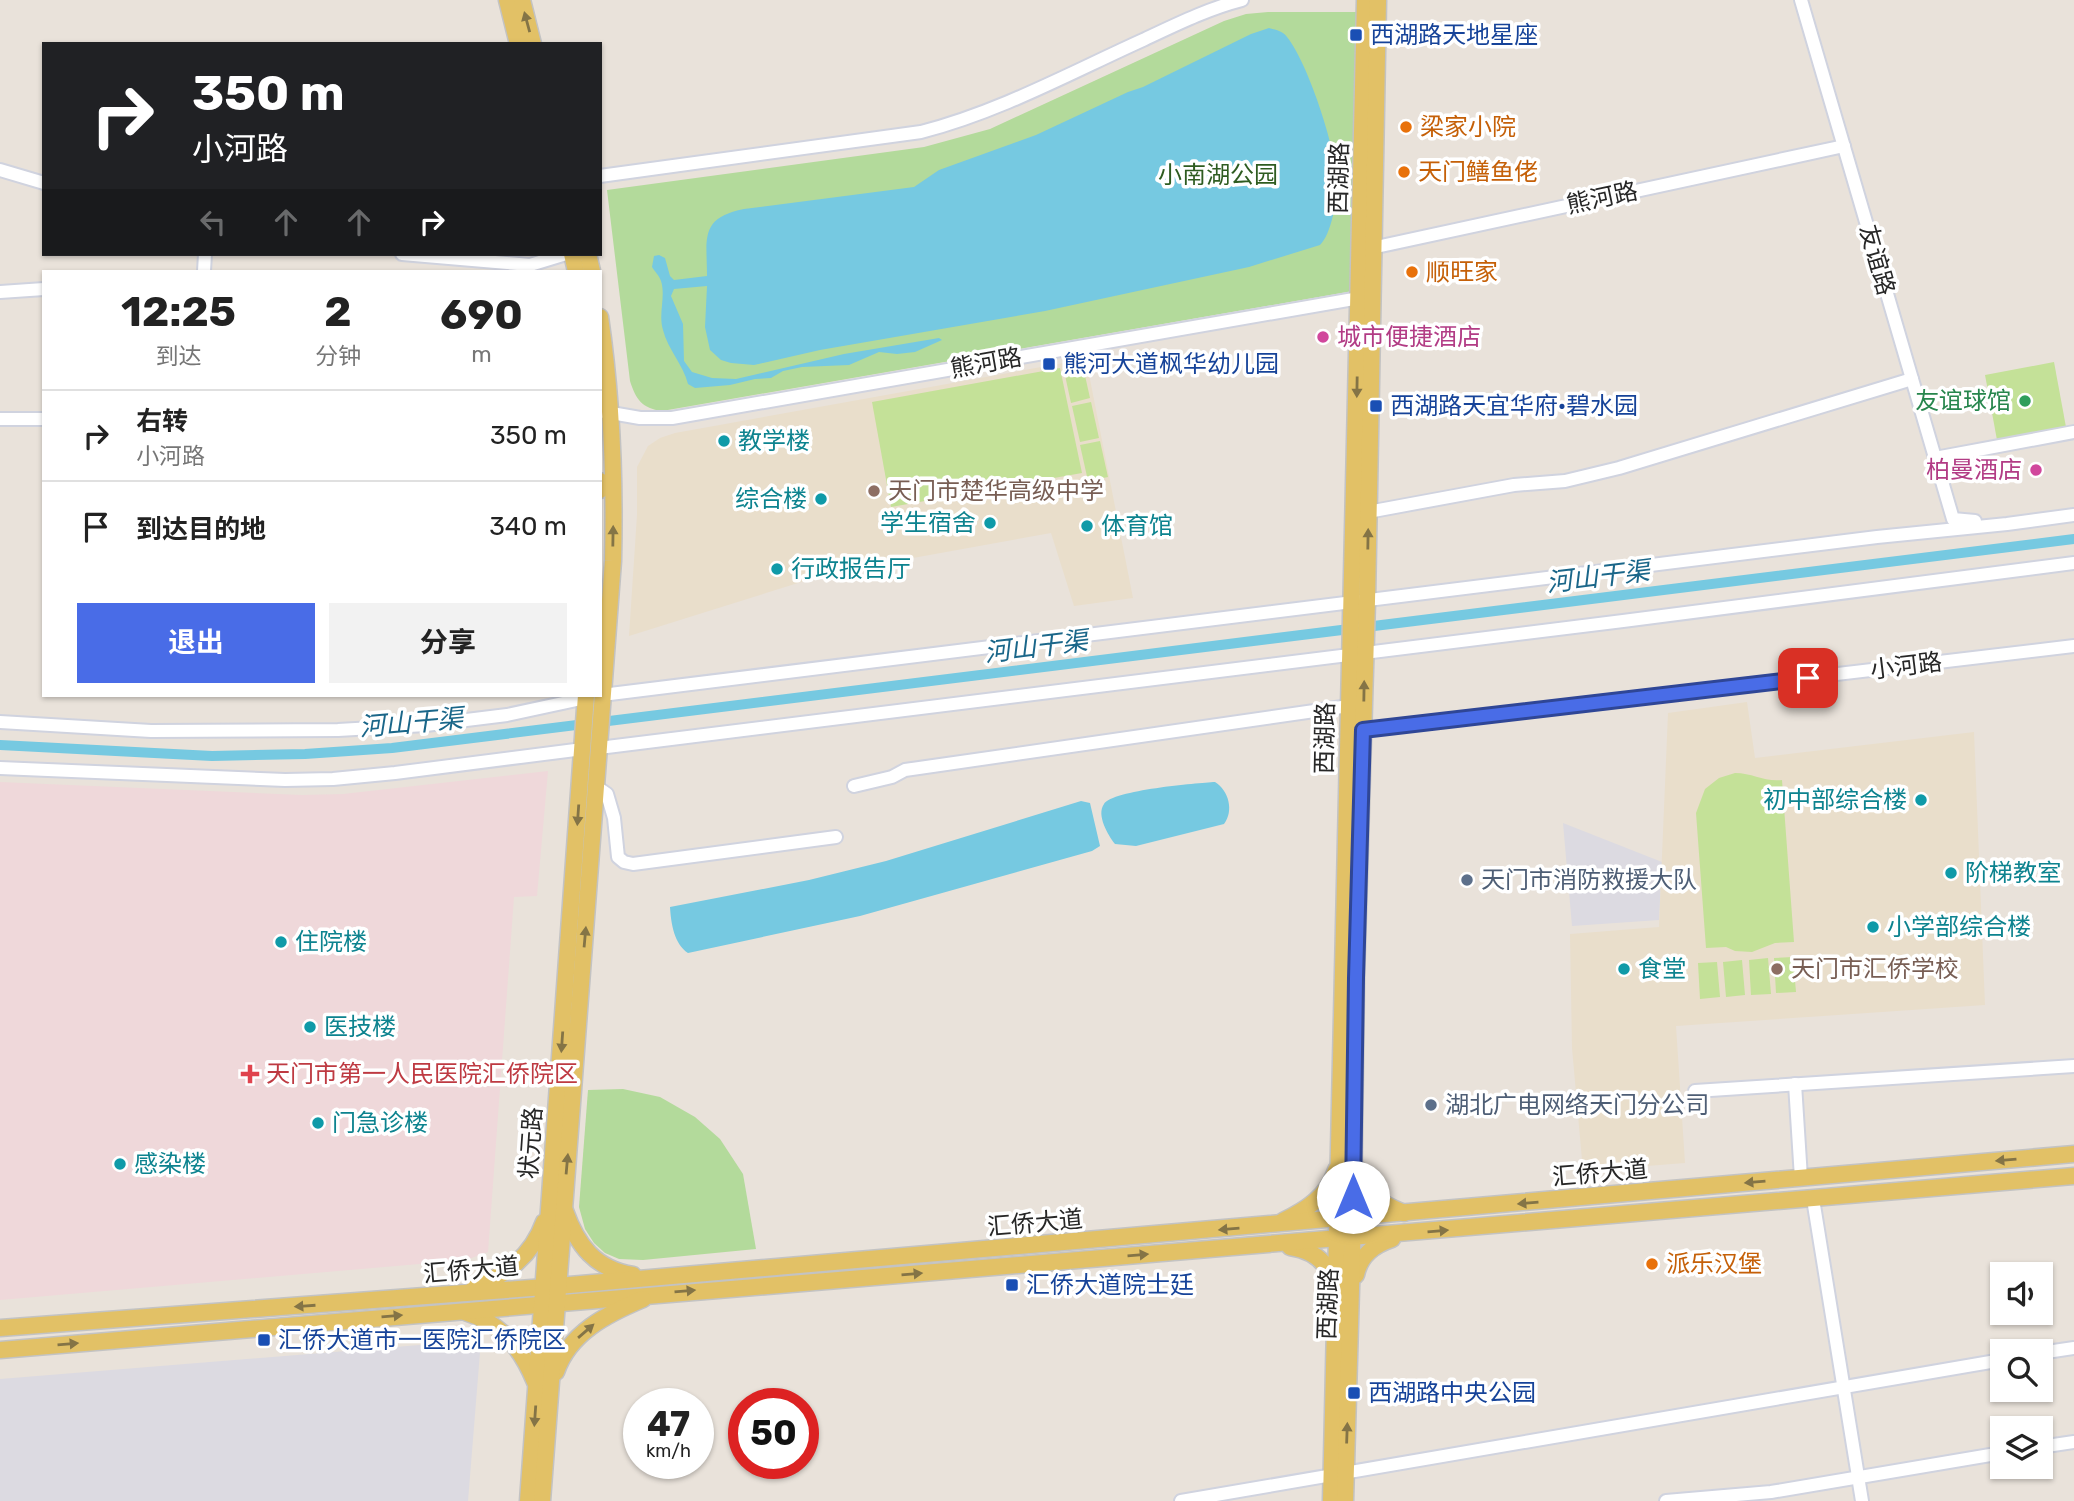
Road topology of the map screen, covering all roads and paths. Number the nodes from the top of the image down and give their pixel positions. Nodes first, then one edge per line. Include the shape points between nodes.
1 (507, 0) edge
2 (522, 0) edge
3 (1242, 0) edge
4 (1366, 0) edge
5 (1378, 0) edge
6 (1801, 0) edge
7 (518, 42) edge
8 (532, 42) edge
9 (1844, 146) junction
10 (0, 170) edge
11 (602, 176) edge
12 (42, 182) edge
13 (1367, 249) junction
14 (425, 256) edge
15 (559, 256) edge
16 (42, 289) edge
17 (0, 292) edge
18 (1366, 297) junction
19 (602, 349) edge
20 (1912, 379) junction
21 (606, 412) edge
22 (0, 419) edge
23 (42, 419) edge
24 (2074, 432) edge
25 (1936, 458) junction
26 (1368, 512) junction
27 (2074, 514) edge
28 (2007, 524) junction
29 (2074, 563) edge
30 (1360, 605) junction
31 (602, 637) edge
32 (2074, 646) edge
33 (1357, 651) junction
34 (593, 699) edge
35 (1349, 706) junction
36 (0, 722) edge
37 (1363, 730) junction
38 (589, 748) junction
39 (0, 768) edge
40 (854, 786) dead end
41 (597, 787) junction
42 (836, 837) dead end
43 (2074, 1066) edge
44 (1794, 1084) junction
45 (1695, 1091) dead end
46 (1347, 1154) junction
47 (2074, 1154) edge
48 (2074, 1176) edge
49 (1801, 1178) junction
50 (1812, 1199) junction
51 (556, 1207) junction
52 (1407, 1213) junction
53 (1346, 1219) junction
54 (1273, 1225) junction
55 (1407, 1234) junction
56 (1345, 1239) junction
57 (1274, 1245) junction
58 (654, 1286) junction
59 (550, 1294) junction
60 (1344, 1298) junction
61 (459, 1303) junction
62 (0, 1328) edge
63 (2074, 1348) edge
64 (0, 1350) edge
65 (2053, 1351) edge
66 (1990, 1362) edge
67 (1844, 1386) junction
68 (544, 1388) junction
69 (2074, 1442) edge
70 (2053, 1445) edge
71 (1990, 1455) edge
72 (1339, 1473) junction
73 (1859, 1476) junction
74 (528, 1501) edge
75 (542, 1501) edge
76 (1181, 1501) edge
77 (1331, 1501) edge
78 (1345, 1501) edge
79 (1666, 1501) edge
80 (1862, 1501) edge

1 - 7 main road
8 -> 2 main road
3 - 11 street via 1195,16 987,112 951,124 921,132
4 - 13 main road, 西湖路
5 - 13 main road, 西湖路
6 - 9 street, 友谊路
9 - 13 street, 熊河路
9 - 20 street, 友谊路
10 - 12 street
13 - 18 main road, 西湖路
14 - 15 street via 530,265
16 - 17 street
18 - 21 street, 熊河路 via 672,418
18 - 26 main road, 西湖路
18 -> 30 main road, 西湖路
19 - 21 main road
20 - 25 street, 友谊路
20 - 26 street via 1565,481 1514,485
31 -> 21 main road via 613,561 614,486
22 - 23 street
24 - 25 street
25 - 28 street, 友谊路 via 1953,519
30 -> 26 main road, 西湖路
27 - 28 street
28 - 30 street via 1864,538
29 - 33 street
30 - 33 main road
30 - 34 street
32 - 37 street, 小河路
33 - 35 main road, 西湖路
37 -> 33 main road, 西湖路
33 - 38 street
34 - 36 street via 426,725 338,730 151,732
34 - 38 main road
35 - 40 street via 905,771
35 - 46 main road, 西湖路
37 - 46 main road, 西湖路
38 - 39 street via 333,779
38 - 41 main road, 状元路
38 -> 51 main road, 状元路
41 - 42 street via 607,794 618,857 633,864
51 -> 41 main road, 状元路
43 - 44 street
44 - 45 street
44 - 49 street
46 - 52 main road via 1376,1200
46 - 53 main road, 西湖路
46 - 54 main road via 1321,1196
47 -> 49 main road, 汇侨大道
48 - 50 main road, 汇侨大道
49 -> 52 main road, 汇侨大道
55 -> 50 main road, 汇侨大道
50 - 67 street
51 - 58 main road via 580,1244 600,1264
51 - 59 main road, 状元路
51 - 61 main road via 522,1259
52 - 53 main road, 汇侨大道
53 - 54 main road, 汇侨大道
53 - 56 main road, 西湖路
54 -> 58 main road, 汇侨大道
55 - 56 main road, 汇侨大道
55 - 60 main road via 1367,1252
56 - 57 main road, 汇侨大道
56 - 60 main road, 西湖路
58 -> 57 main road, 汇侨大道
57 - 60 main road via 1316,1256
58 - 59 main road, 汇侨大道
68 -> 58 main road via 567,1350 587,1329
59 - 61 main road, 汇侨大道
59 - 68 main road, 状元路
60 - 72 main road, 西湖路
61 -> 62 main road, 汇侨大道
64 -> 61 main road, 汇侨大道
61 - 68 main road via 509,1338
63 - 65 street
66 - 67 street
67 - 72 street
67 - 73 street
68 -> 74 main road, 状元路
68 - 75 main road, 状元路
69 - 70 street
71 - 73 street
72 - 76 street
72 - 77 main road, 西湖路
72 - 78 main road, 西湖路
73 - 79 street via 1772,1492
73 - 80 street

